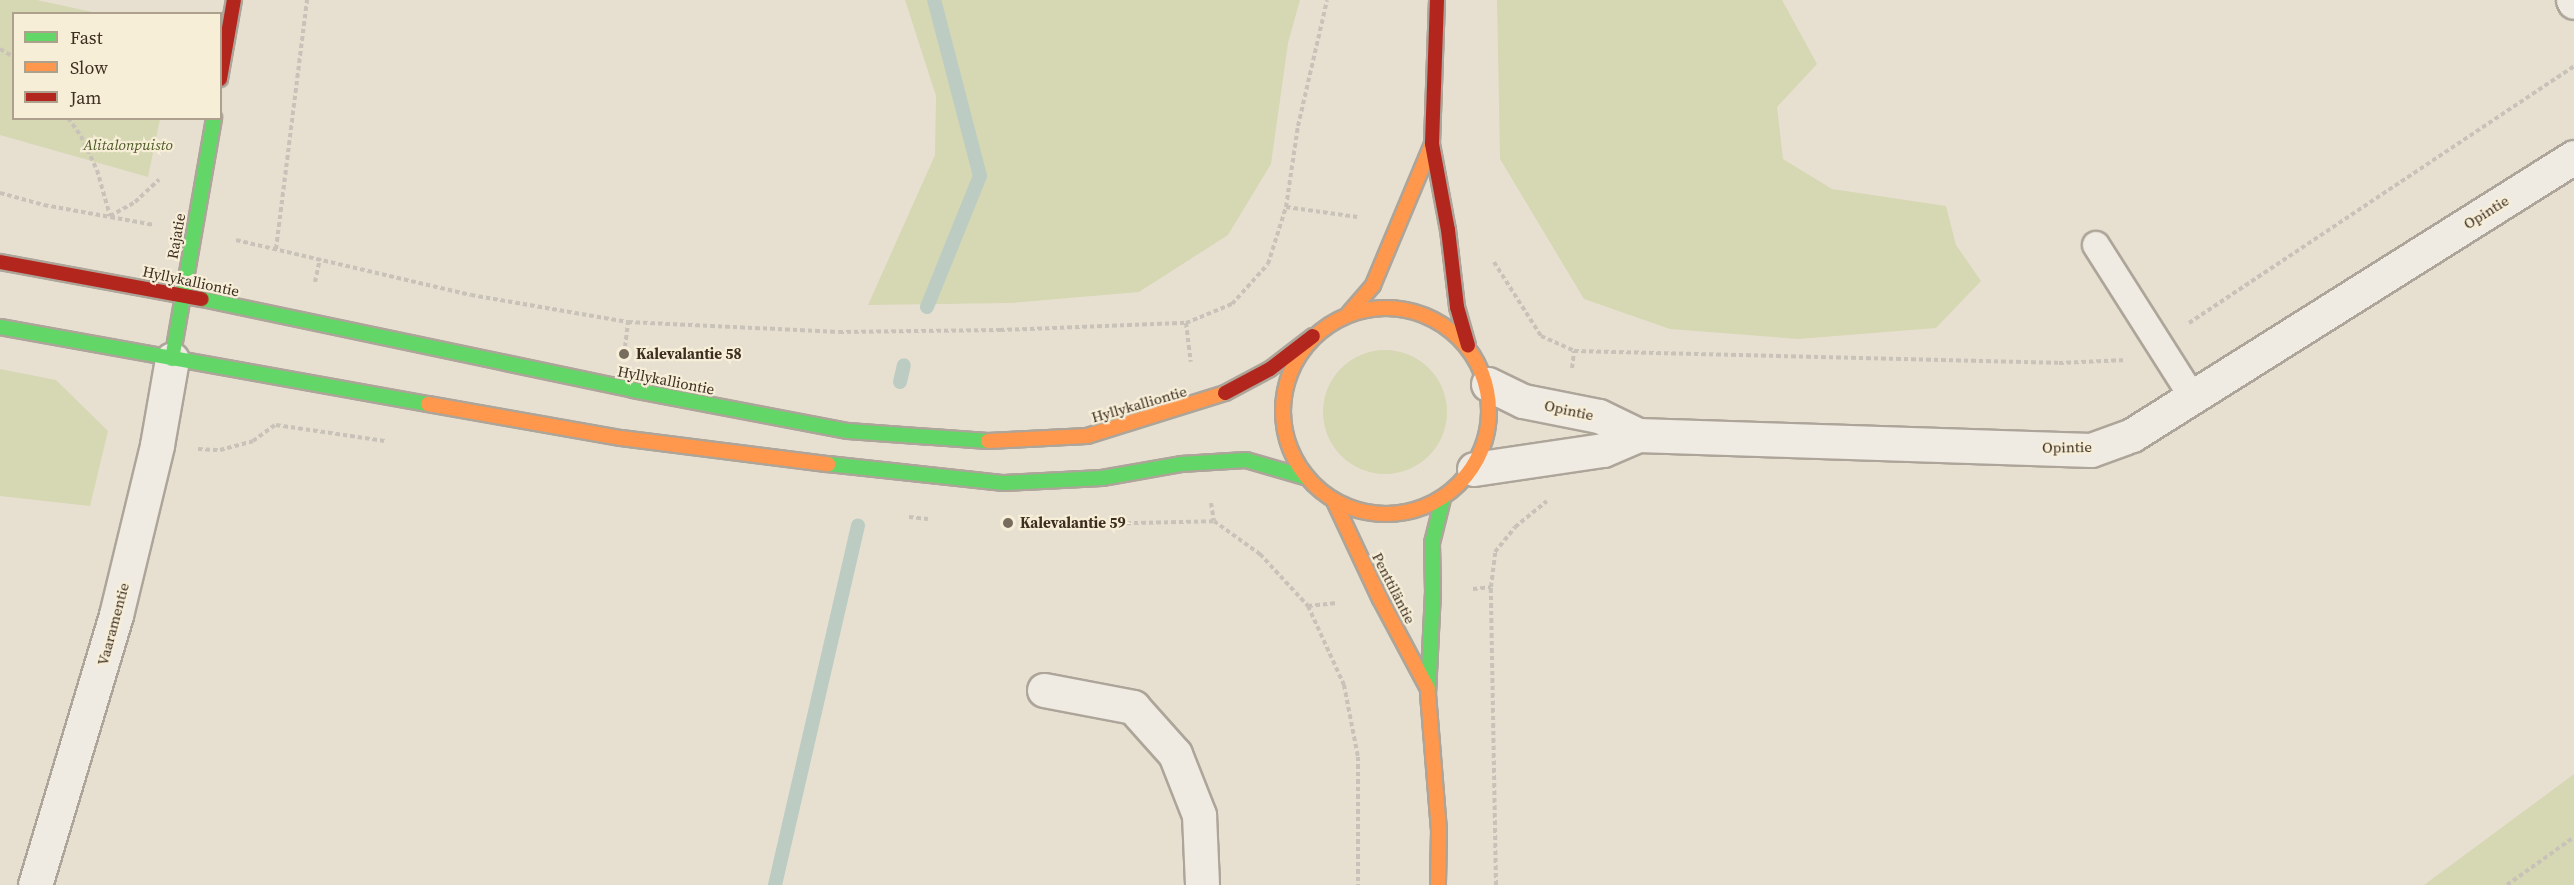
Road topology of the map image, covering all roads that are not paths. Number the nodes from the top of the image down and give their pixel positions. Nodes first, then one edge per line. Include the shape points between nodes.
1 (234, 0) edge
2 (1437, 0) edge
3 (222, 68) edge
4 (214, 120) edge
5 (1432, 144) junction
6 (2574, 157) edge
7 (2096, 245) dead end
8 (0, 261) edge
9 (183, 295) junction
10 (1349, 313) junction
11 (0, 327) edge
12 (1313, 336) junction
13 (1468, 345) junction
14 (172, 359) junction
15 (1488, 384) junction
16 (2192, 396) junction
17 (1638, 435) junction
18 (1474, 469) junction
19 (1305, 477) junction
20 (1443, 499) junction
21 (1334, 501) junction
22 (1428, 689) junction
23 (1044, 690) dead end
24 (35, 885) edge
25 (1202, 885) edge
26 (1438, 885) edge

1 - 3 main road
2 - 5 main road
4 - 9 main road, Rajatie
5 - 10 main road via 1372,285
5 - 13 main road via 1457,307
6 - 16 street, Opintie
7 - 16 lane
8 - 9 main road, Hyllykalliontie
9 - 12 main road, Hyllykalliontie via 848,431 982,441 1087,436 1197,404 1232,391 1270,369
9 - 14 main road, Rajatie
10 - 12 main road
10 - 13 main road via 1392,306 1434,318
11 - 14 main road
12 - 19 main road via 1291,368 1282,405 1287,442
13 - 15 main road
14 - 19 main road via 621,438 1004,483 1102,478 1205,461 1246,460
14 - 24 street, Vaaramentie via 157,445 116,615
15 - 17 street, Opintie via 1523,401 1599,416
15 - 18 main road via 1490,428
16 - 17 street, Opintie via 2132,435 2091,450
17 - 18 street via 1603,450
18 - 20 main road
19 - 21 main road
20 - 21 main road via 1408,514 1370,514
20 - 22 main road, Penttiläntie via 1432,543
21 - 22 main road, Penttiläntie
22 - 26 main road, Penttiläntie via 1439,831
23 - 25 street via 1133,707 1175,754 1199,815

